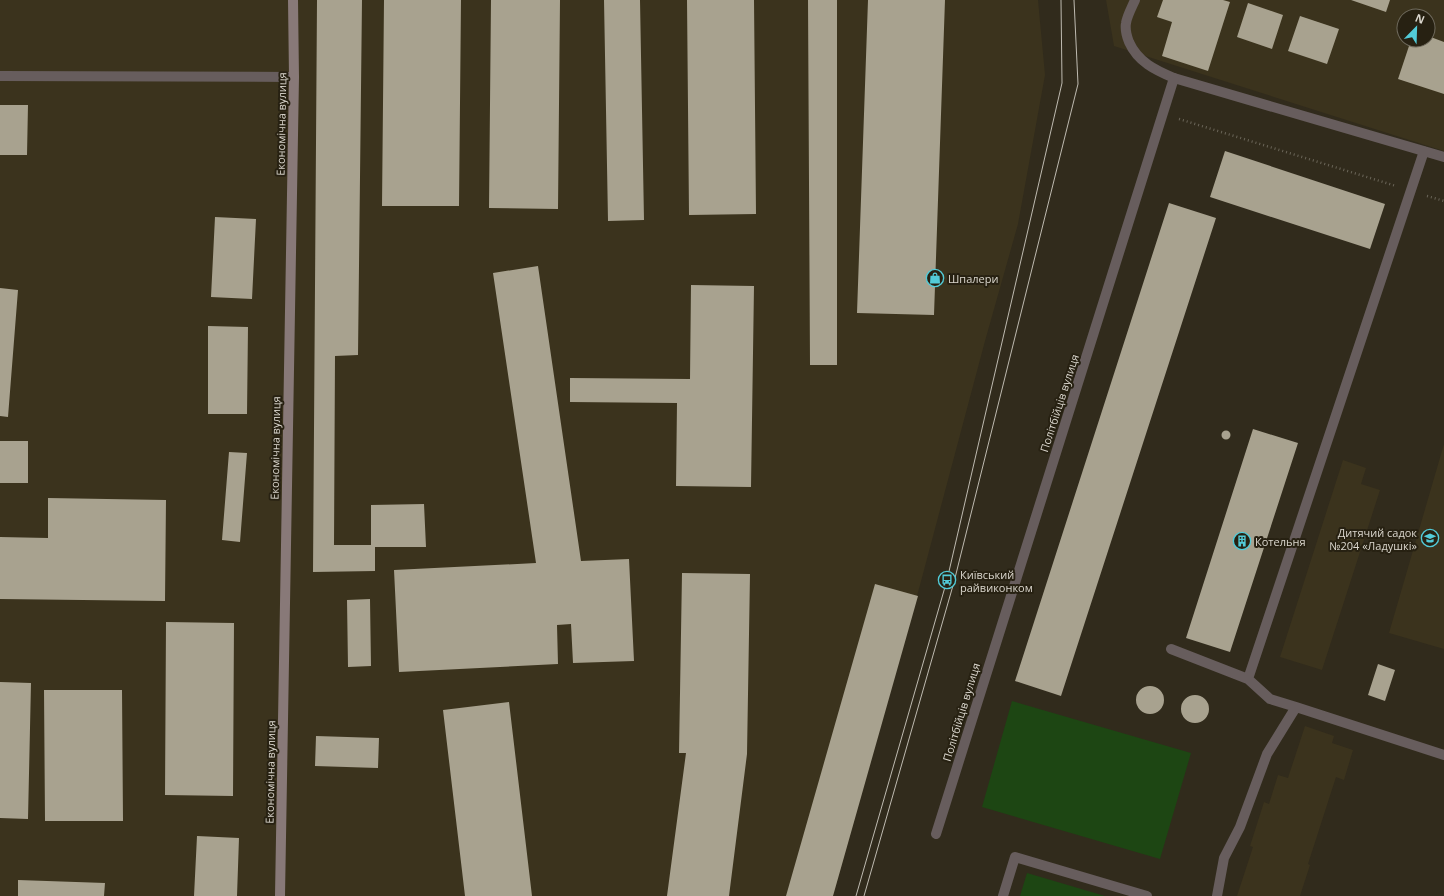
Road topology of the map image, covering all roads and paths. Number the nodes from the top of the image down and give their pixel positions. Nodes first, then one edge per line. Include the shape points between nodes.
1 (292, 0) edge
2 (1135, 0) edge
3 (0, 76) edge
4 (294, 77) junction
5 (1174, 78) junction
6 (1163, 113) junction
7 (1424, 151) junction
8 (1444, 157) edge
9 (1411, 191) junction
10 (1444, 201) edge
11 (1171, 649) dead end
12 (1248, 679) junction
13 (1296, 708) junction
14 (1444, 755) edge
15 (936, 834) dead end
16 (280, 896) edge
17 (1003, 896) edge
18 (1147, 896) edge
19 (1217, 896) edge

1 - 4 street, Економічна вулиця
2 - 5 street via 1126,24 1127,37 1133,50 1142,62
3 - 4 street
4 - 16 street, Економічна вулиця
5 - 6 street, Політбійців вулиця
5 - 7 street
6 - 9 path
6 - 15 street, Політбійців вулиця
7 - 8 street
7 - 9 street
9 - 10 path
9 - 12 street
11 - 12 street
12 - 13 street via 1270,699
13 - 14 street
13 - 19 street via 1267,754 1240,827 1224,858
17 - 18 street via 1015,857

